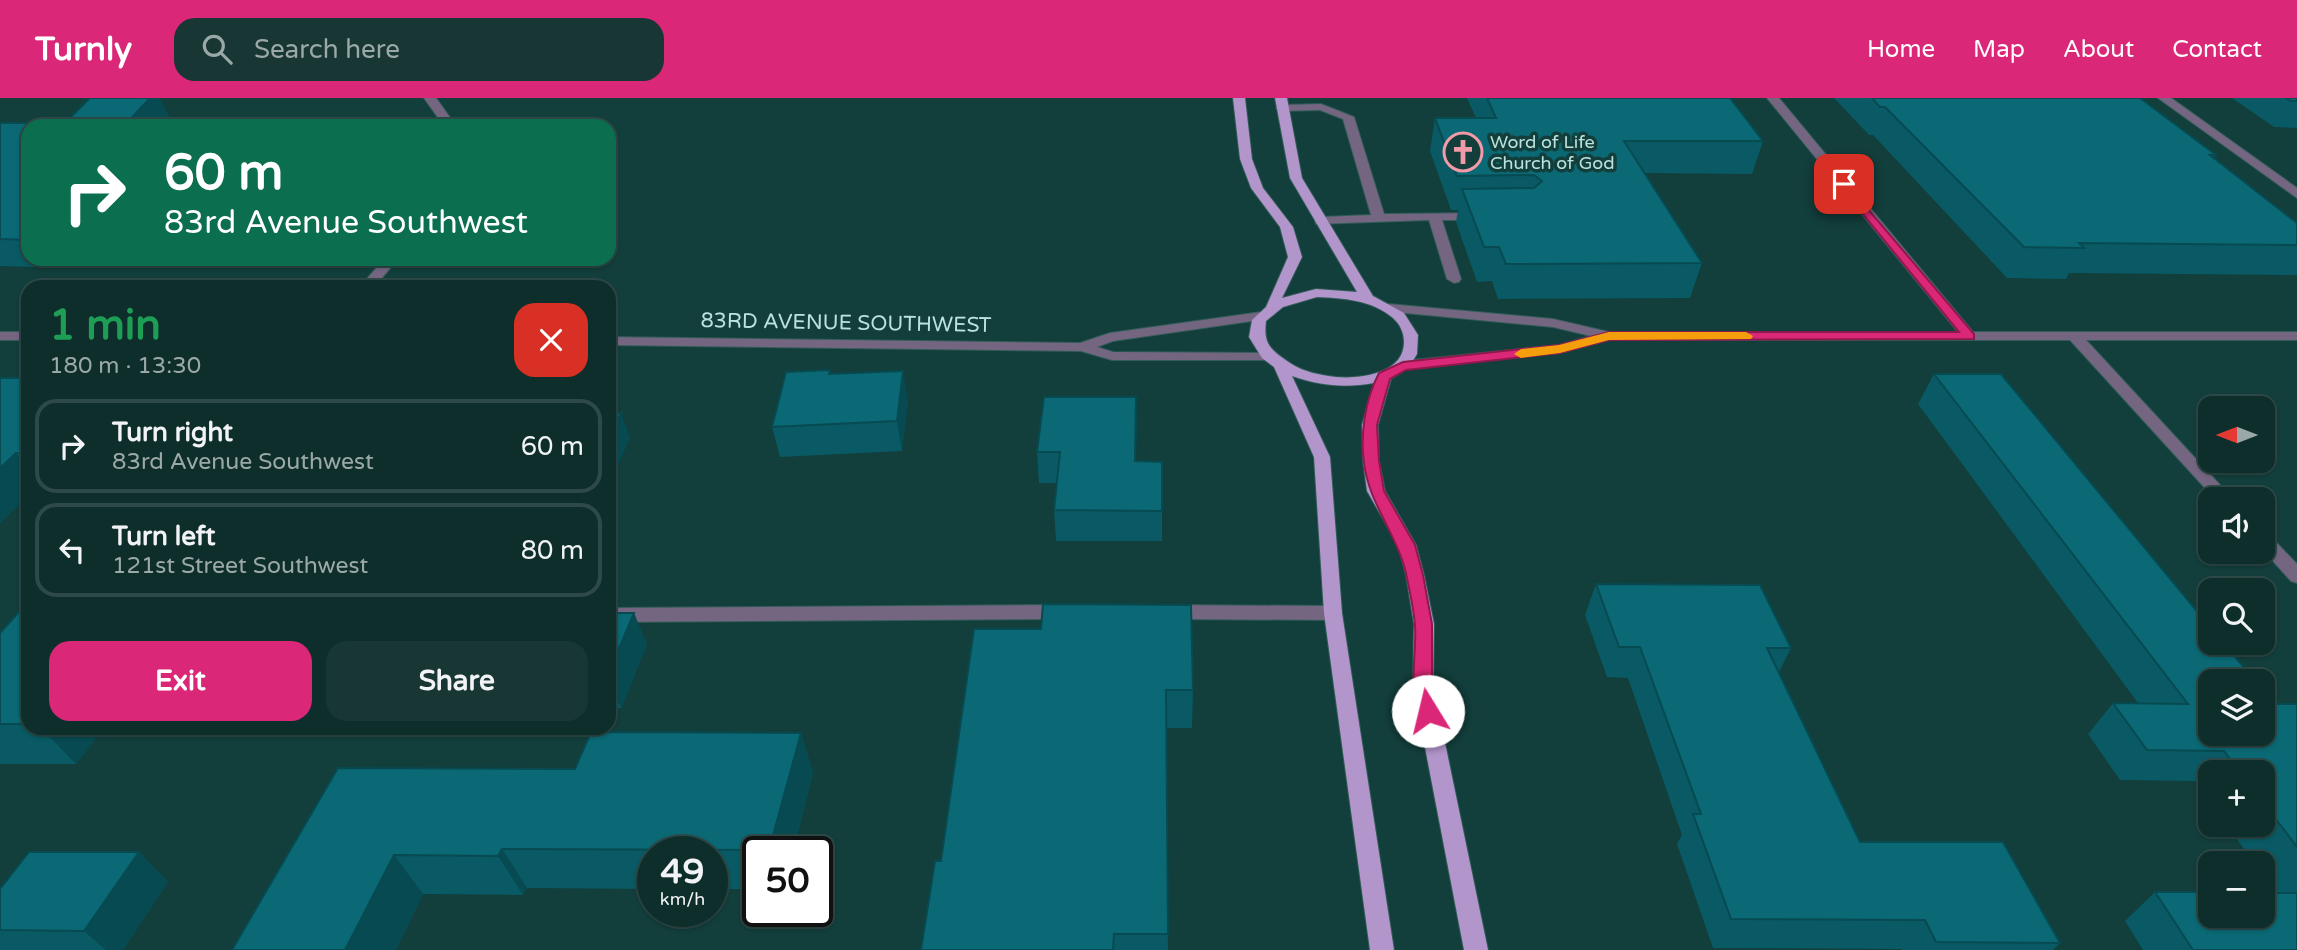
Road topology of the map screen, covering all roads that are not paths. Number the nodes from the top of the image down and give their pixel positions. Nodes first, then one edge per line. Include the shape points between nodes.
1 (430, 98) edge
2 (1240, 98) edge
3 (1773, 98) edge
4 (2164, 98) edge
5 (1281, 103) edge
6 (445, 119) edge
7 (2297, 194) edge
8 (1434, 216) junction
9 (1500, 216) edge
10 (1379, 219) junction
11 (1321, 221) junction
12 (385, 266) edge
13 (1454, 279) dead end
14 (373, 280) edge
15 (1367, 298) junction
16 (1389, 308) junction
17 (1267, 311) junction
18 (0, 336) edge
19 (21, 336) edge
20 (1609, 336) junction
21 (1969, 336) junction
22 (2297, 336) edge
23 (2075, 337) junction
24 (616, 341) edge
25 (1082, 348) junction
26 (1273, 362) junction
27 (1403, 366) junction
28 (1384, 376) junction
29 (2214, 487) edge
30 (2275, 552) edge
31 (2297, 576) edge
32 (1076, 612) edge
33 (1155, 612) edge
34 (1333, 613) junction
35 (616, 615) edge
36 (1382, 950) edge
37 (1476, 950) edge

1 - 6 street
2 - 17 main road via 1246,159 1257,188 1286,227 1295,257
3 - 21 street
4 - 7 street
5 - 10 street via 1321,107 1348,117
5 - 11 main road via 1296,177
8 - 9 street
8 - 10 street
8 - 13 street
10 - 11 street
11 - 15 main road
12 - 14 street
15 - 16 main road
15 - 17 main road via 1316,293 1292,297
16 - 20 street via 1553,323
16 - 27 main road via 1406,321 1414,336 1413,352
17 - 25 street, 83RD AVENUE SOUTHWEST via 1110,337
17 - 26 main road via 1255,329 1257,343
18 - 19 street
20 - 21 street
20 - 27 street via 1560,349
21 - 23 street
22 - 23 street
23 - 29 street
24 - 25 street, 83RD AVENUE SOUTHWEST
25 - 26 street, 83RD AVENUE SOUTHWEST via 1112,356
26 - 28 main road via 1300,376 1343,383
26 - 34 main road via 1322,457
27 - 28 main road
28 - 37 main road via 1370,425 1376,491 1407,545 1415,575 1424,624 1423,685
30 - 31 street
32 - 35 street
33 - 34 street
34 - 36 main road

